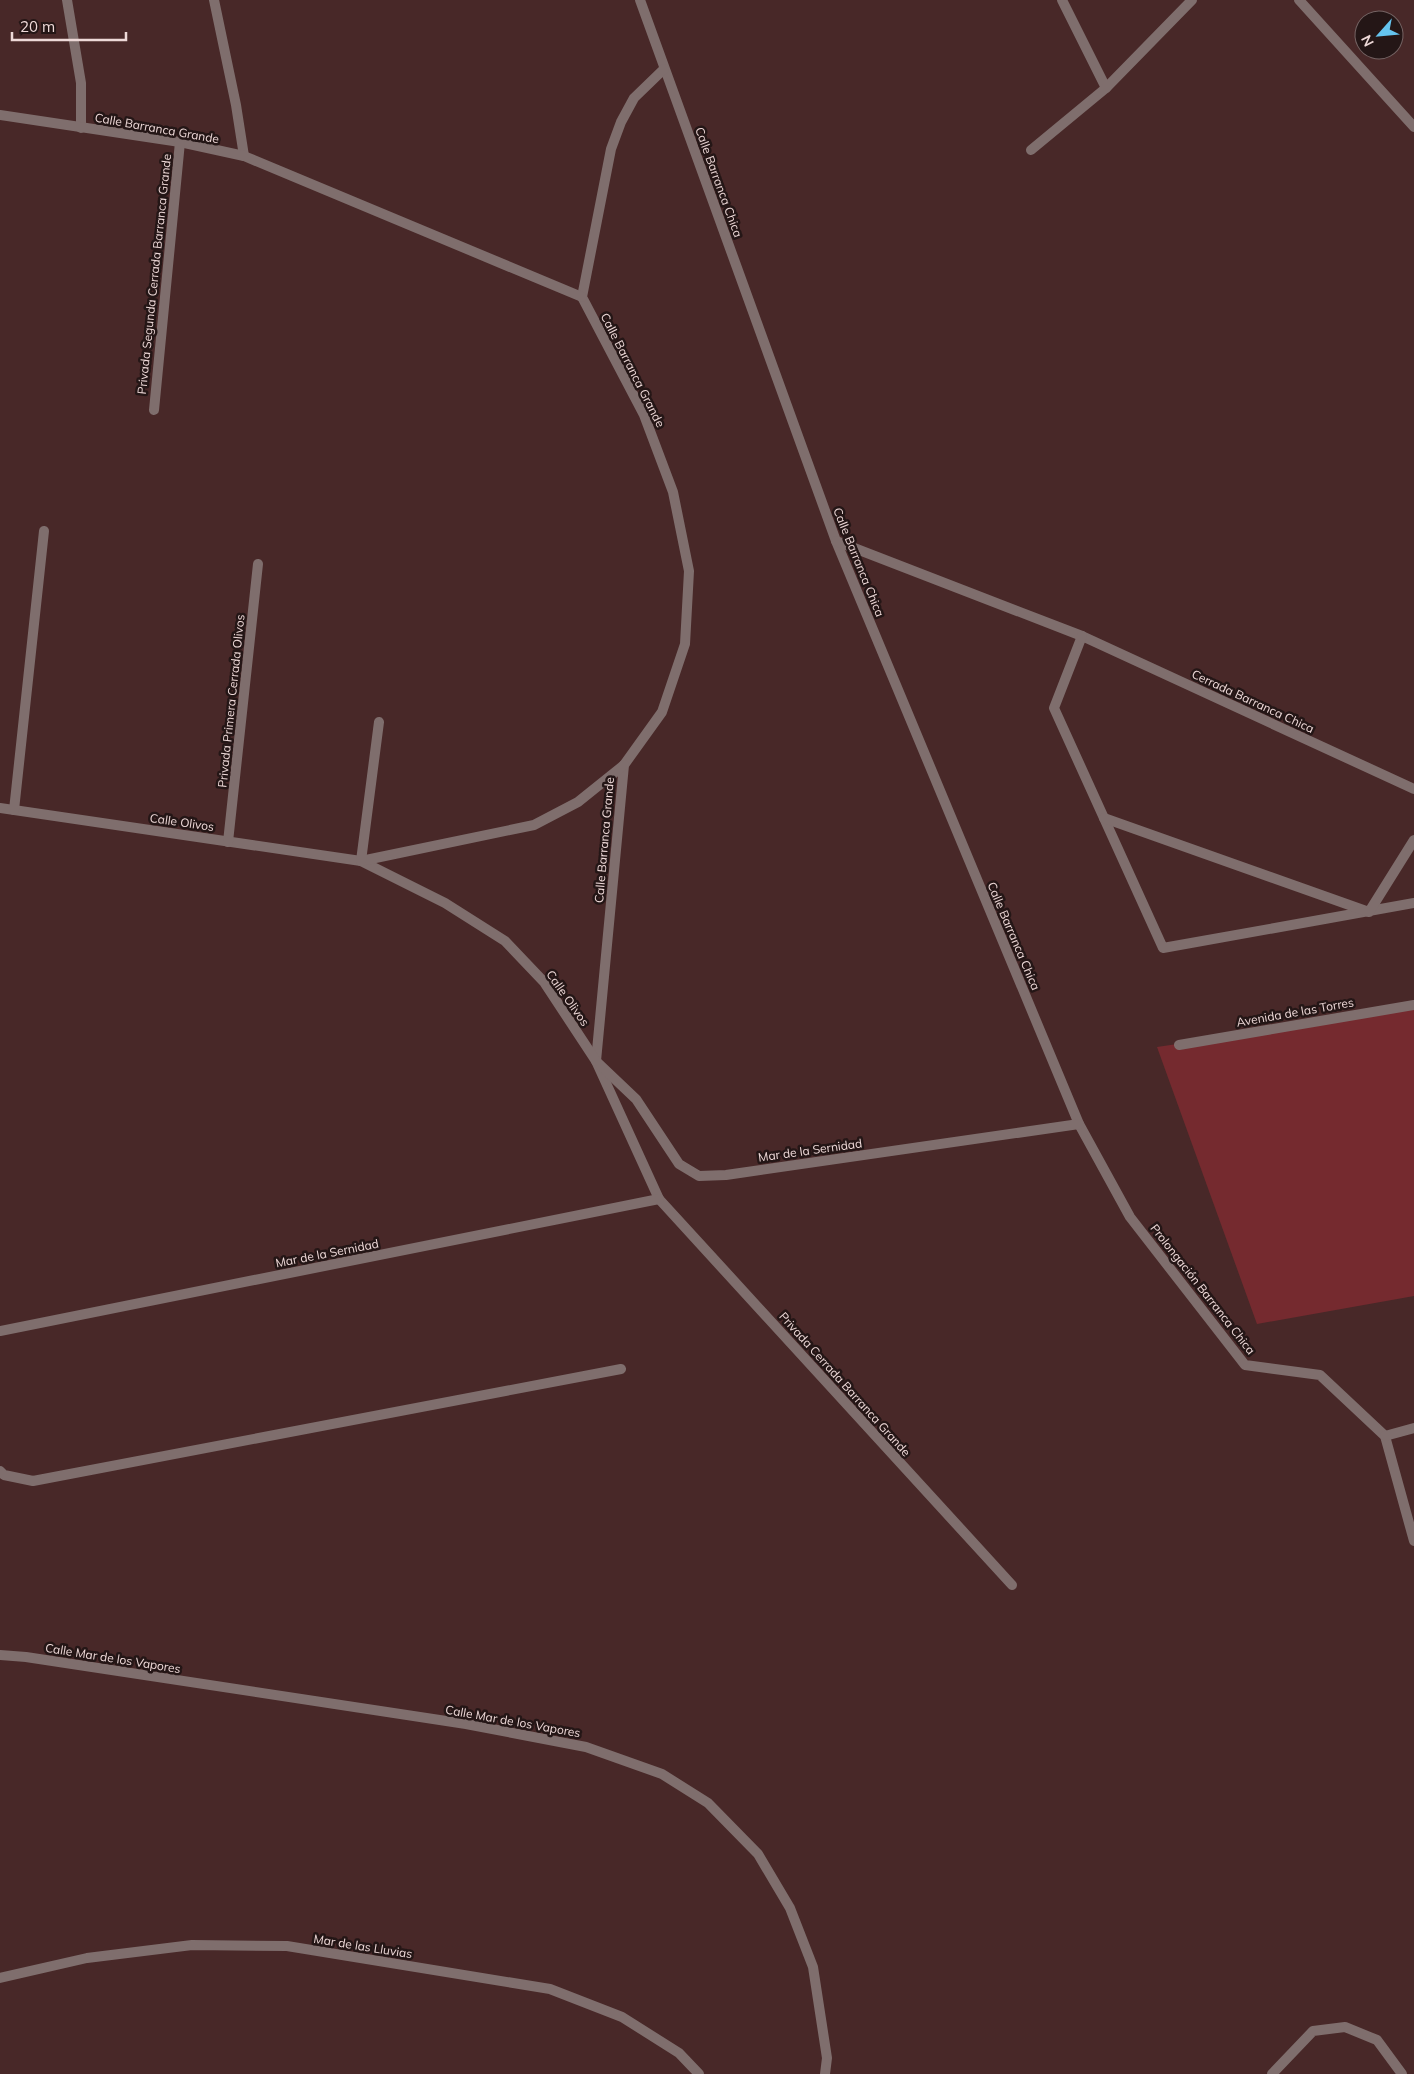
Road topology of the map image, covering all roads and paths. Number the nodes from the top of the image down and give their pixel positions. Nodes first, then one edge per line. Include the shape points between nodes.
1 (67, 0) edge
2 (214, 0) edge
3 (640, 0) edge
4 (1062, 0) edge
5 (1192, 0) edge
6 (1299, 0) edge
7 (664, 69) junction
8 (1106, 88) junction
9 (0, 115) edge
10 (1414, 127) edge
11 (81, 128) junction
12 (180, 142) junction
13 (1031, 150) dead end
14 (244, 156) junction
15 (582, 297) junction
16 (154, 410) dead end
17 (44, 531) dead end
18 (836, 542) junction
19 (258, 564) dead end
20 (1082, 636) junction
21 (379, 722) dead end
22 (624, 765) junction
23 (1414, 789) edge
24 (0, 808) edge
25 (14, 810) junction
26 (1104, 818) junction
27 (1414, 840) edge
28 (228, 842) junction
29 (361, 861) junction
30 (1414, 903) edge
31 (1369, 912) junction
32 (1414, 1005) edge
33 (1180, 1045) dead end
34 (596, 1061) junction
35 (1079, 1124) junction
36 (659, 1199) junction
37 (0, 1332) edge
38 (621, 1369) dead end
39 (1414, 1428) edge
40 (1385, 1436) junction
41 (0, 1471) edge
42 (1414, 1541) edge
43 (1012, 1585) dead end
44 (0, 1655) edge
45 (0, 1978) edge
46 (698, 2074) edge
47 (825, 2074) edge
48 (1272, 2074) edge
49 (1402, 2074) edge

1 - 11 street via 81,83
2 - 14 street
3 - 7 street, Calle Barranca Chica
4 - 8 street
5 - 8 street
6 - 10 street
7 - 15 street via 634,98 611,149
7 - 18 street, Calle Barranca Chica
8 - 13 street
9 - 11 street, Calle Barranca Grande
11 - 12 street, Calle Barranca Grande
12 - 14 street, Calle Barranca Grande
12 - 16 street, Privada Segunda Cerrada Barranca Grande
14 - 15 street, Calle Barranca Grande
15 - 22 street, Calle Barranca Grande via 644,415 674,492 689,571 685,644 662,712
17 - 25 street
18 - 20 street, Cerrada Barranca Chica
18 - 35 street, Calle Barranca Chica
19 - 28 street, Privada Primera Cerrada Olivos
20 - 23 street, Cerrada Barranca Chica
20 - 26 street via 1054,708
21 - 29 street
22 - 29 street, Calle Olivos via 578,802 534,825
22 - 34 street, Calle Barranca Grande
24 - 25 street, Calle Olivos
25 - 28 street, Calle Olivos
26 - 31 street
26 - 31 street via 1163,948
27 - 31 street
28 - 29 street, Calle Olivos
29 - 34 street, Calle Olivos via 445,903 505,941 544,982
30 - 31 street
32 - 33 street, Avenida de las Torres
34 - 35 street, Mar de la Sernidad via 636,1099 679,1164 699,1176 726,1175
34 - 36 street, Calle Barranca Grande
35 - 40 street, Prolongación Barranca Chica via 1130,1217 1245,1365 1320,1375
36 - 37 street, Mar de la Sernidad
36 - 43 street, Privada Cerrada Barranca Grande
38 - 41 street via 33,1481 4,1475
39 - 40 street
40 - 42 street
44 - 47 street, Calle Mar de los Vapores via 466,1724 586,1746 662,1774 708,1804 758,1854 790,1908 813,1968 827,2058
45 - 46 street, Mar de las Lluvias via 87,1958 192,1945 287,1946 550,1989 622,2017 679,2053
48 - 49 street via 1313,2031 1345,2027 1377,2040

